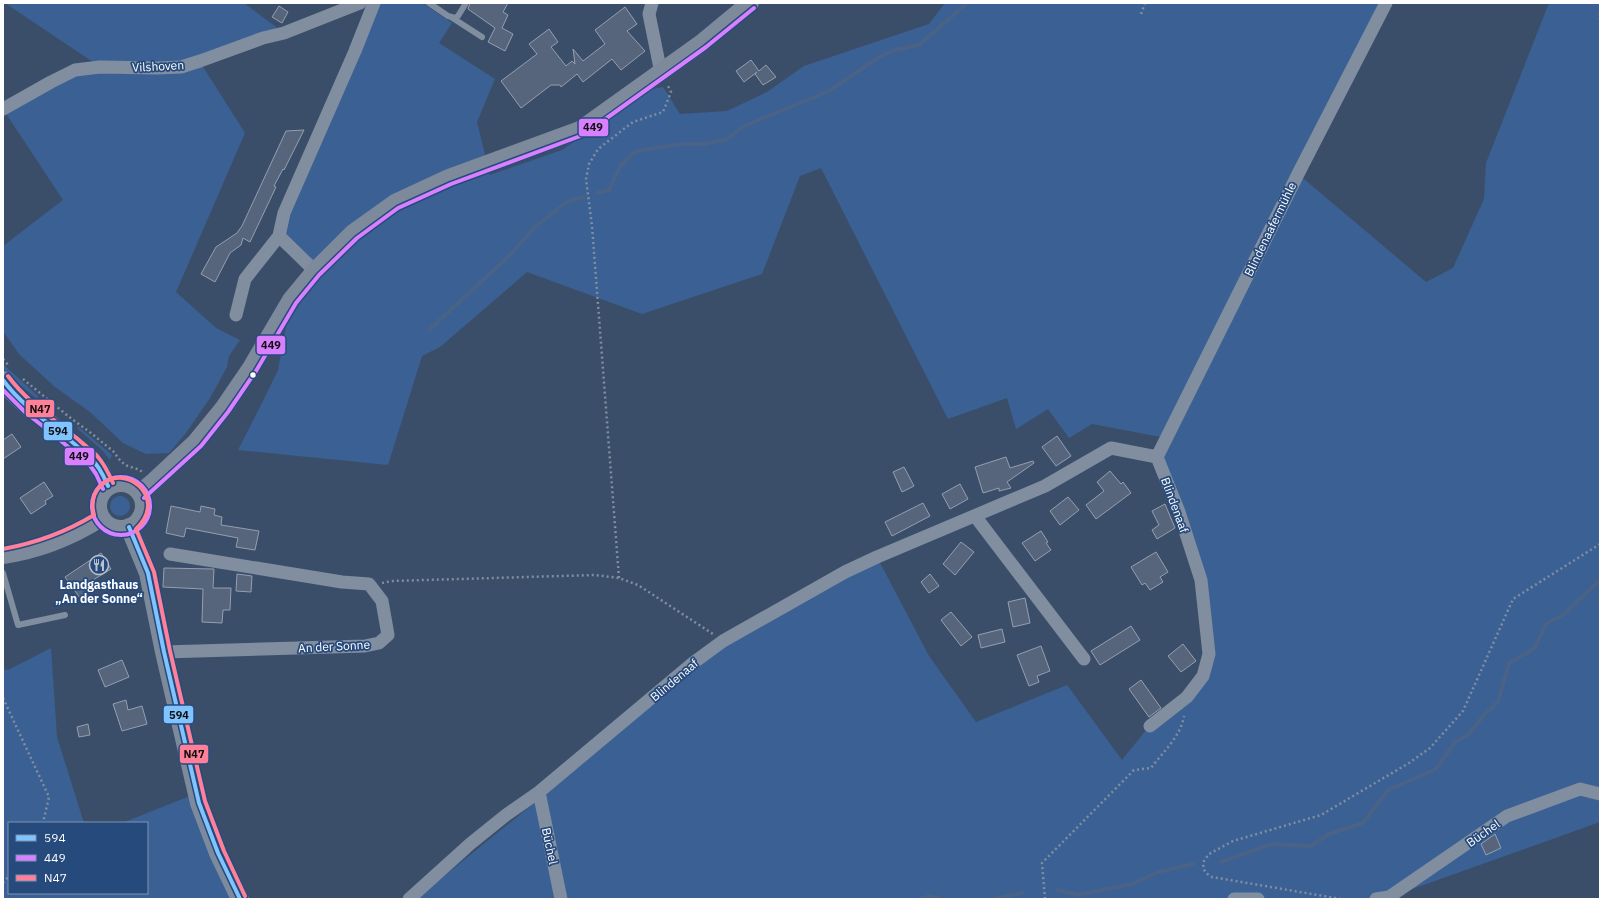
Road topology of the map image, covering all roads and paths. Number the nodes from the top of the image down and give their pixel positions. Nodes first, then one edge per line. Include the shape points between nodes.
1 (360, 3) edge
2 (374, 3) edge
3 (429, 3) edge
4 (466, 3) edge
5 (652, 3) edge
6 (750, 3) edge
7 (1145, 3) edge
8 (1386, 3) edge
9 (1600, 13) edge
10 (1141, 14) dead end
11 (451, 17) junction
12 (1600, 22) edge
13 (482, 36) dead end
14 (661, 73) junction
15 (3, 109) edge
16 (279, 236) junction
17 (315, 271) junction
18 (236, 315) dead end
19 (3, 359) edge
20 (11, 375) edge
21 (1157, 457) junction
22 (108, 486) junction
23 (146, 488) junction
24 (975, 516) junction
25 (101, 518) junction
26 (129, 527) junction
27 (1600, 544) edge
28 (170, 554) dead end
29 (3, 555) edge
30 (3, 573) edge
31 (619, 578) junction
32 (374, 590) junction
33 (65, 615) dead end
34 (723, 641) junction
35 (164, 652) junction
36 (1084, 659) dead end
37 (3, 698) edge
38 (1187, 698) junction
39 (1150, 726) dead end
40 (539, 792) junction
41 (1600, 794) edge
42 (43, 822) edge
43 (240, 899) edge
44 (409, 899) edge
45 (561, 899) edge
46 (1045, 899) edge
47 (1234, 899) edge
48 (1258, 899) edge
49 (1341, 899) edge
50 (1376, 899) edge

1 - 15 street, Vilshoven via 284,33 181,67 100,67 75,70
2 - 16 street via 284,213
3 - 11 lane
4 - 11 lane via 458,16
5 - 14 street via 650,14
6 - 14 main road
7 - 10 path
8 - 21 street, Blindenaafermühle
9 - 12 path
11 - 13 lane
14 - 17 main road via 580,130 449,178 395,204 353,234
14 - 31 path via 671,92 664,112 633,122 598,149 589,164 586,179 592,226
16 - 17 street
16 - 18 street via 245,279
17 - 23 main road via 291,300 251,368 223,409 196,442
19 - 20 path
20 - 22 main road via 11,391 93,460
20 - 23 path via 91,433 125,465 140,470
21 - 24 street, Blindenaaf via 1111,448 1045,486
21 - 38 street, Blindenaaf via 1179,512 1201,580 1208,654 1203,676
22 - 23 main road via 121,483
22 - 25 main road via 98,500
23 - 26 main road via 141,516
24 - 34 street, Blindenaaf via 845,572
24 - 36 street
25 - 26 main road via 114,528
25 - 29 main road via 44,546
26 - 35 main road via 148,573
27 - 49 path via 1513,599 1463,711 1430,748 1321,815 1233,841 1209,854 1204,861 1203,868 1212,877
28 - 32 street via 342,582 369,584
30 - 33 lane via 18,625
31 - 32 path via 595,576 399,580 385,582
31 - 34 path via 638,585
32 - 35 street, An der Sonne via 382,601 388,635 379,643 365,646
34 - 40 street, Blindenaaf via 693,663
35 - 43 main road via 199,803 218,853
37 - 42 path via 49,797
38 - 39 street, Blindenaaf
38 - 46 path via 1183,725 1151,768 1134,770 1042,863
40 - 44 street, Blindenaaf via 470,844
40 - 45 street, Büchel
41 - 50 street, Büchel via 1580,789 1507,816 1389,897
47 - 48 street

